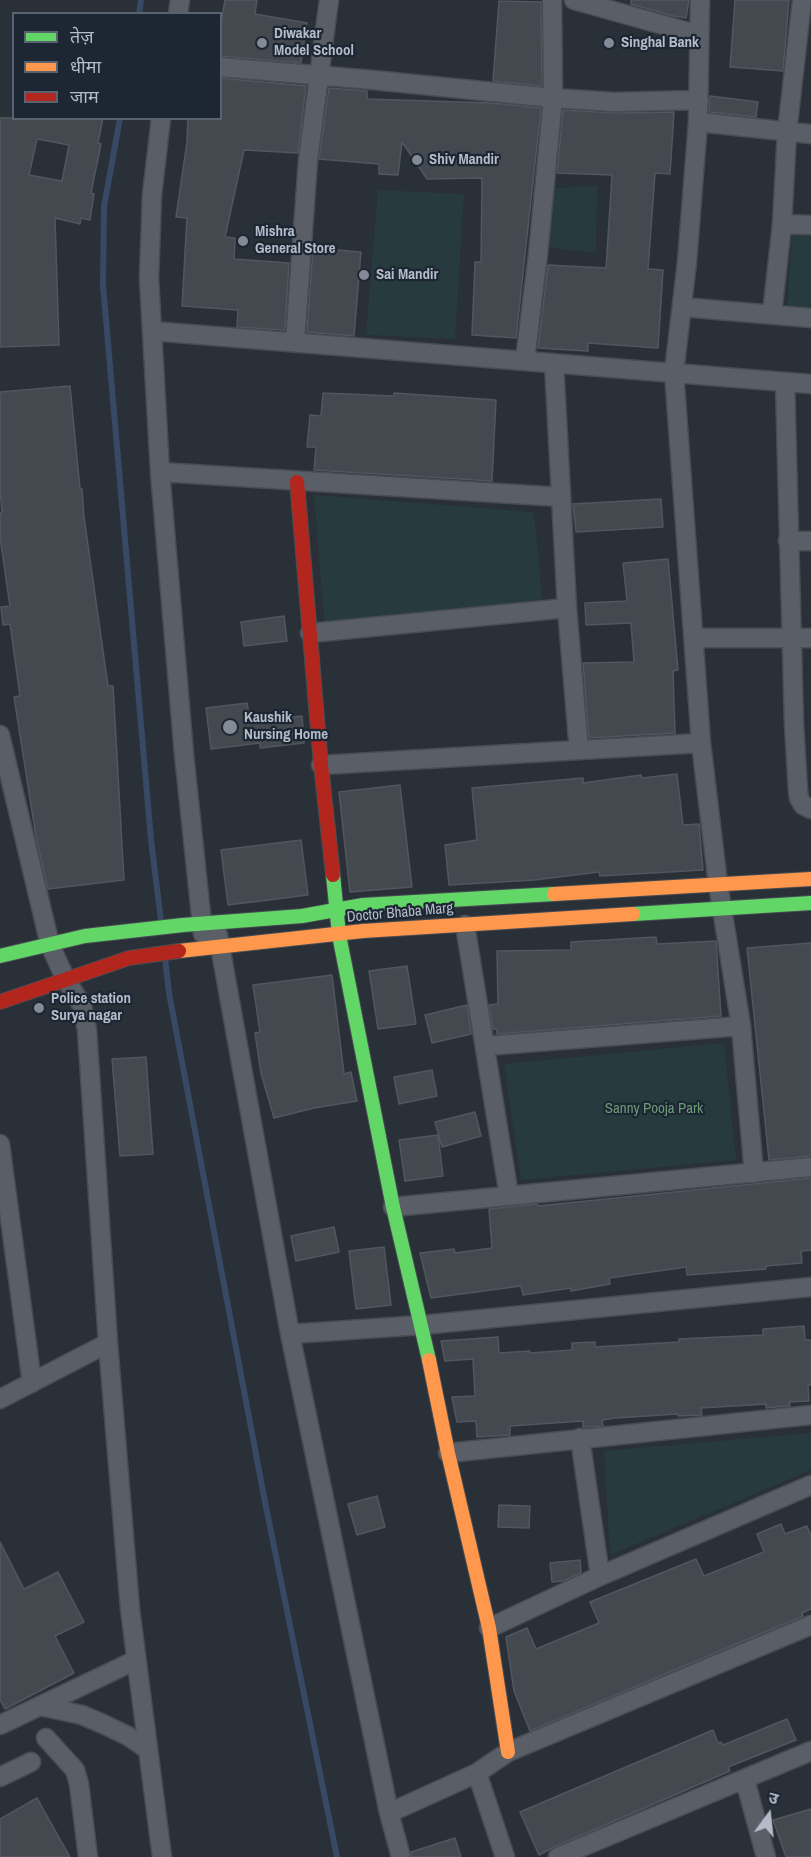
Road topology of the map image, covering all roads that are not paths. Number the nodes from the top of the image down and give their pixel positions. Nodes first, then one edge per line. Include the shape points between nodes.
1 (329, 0) edge
2 (552, 0) edge
3 (574, 0) edge
4 (700, 0) edge
5 (802, 0) edge
6 (699, 35) junction
7 (805, 37) edge
8 (222, 67) edge
9 (318, 75) junction
10 (553, 98) junction
11 (699, 100) junction
12 (161, 120) edge
13 (698, 122) junction
14 (787, 132) junction
15 (811, 134) edge
16 (782, 224) junction
17 (811, 225) edge
18 (682, 307) junction
19 (772, 314) junction
20 (811, 318) edge
21 (152, 331) junction
22 (295, 342) junction
23 (525, 360) junction
24 (554, 363) junction
25 (674, 372) junction
26 (785, 383) junction
27 (811, 384) edge
28 (160, 472) junction
29 (297, 482) junction
30 (561, 497) junction
31 (788, 541) junction
32 (811, 541) edge
33 (567, 608) junction
34 (310, 633) junction
35 (694, 638) junction
36 (811, 638) edge
37 (792, 639) junction
38 (0, 735) edge
39 (701, 743) junction
40 (579, 750) junction
41 (321, 765) junction
42 (811, 809) edge
43 (811, 879) edge
44 (718, 884) junction
45 (811, 903) edge
46 (723, 910) junction
47 (337, 911) junction
48 (209, 923) junction
49 (465, 925) junction
50 (339, 935) junction
51 (50, 945) junction
52 (204, 948) junction
53 (0, 956) edge
54 (66, 980) junction
55 (0, 1002) edge
56 (741, 1026) junction
57 (485, 1046) junction
58 (0, 1144) edge
59 (811, 1167) edge
60 (754, 1173) junction
61 (509, 1196) junction
62 (393, 1207) junction
63 (811, 1287) edge
64 (422, 1325) junction
65 (290, 1334) junction
66 (108, 1343) junction
67 (32, 1383) junction
68 (0, 1399) edge
69 (811, 1415) edge
70 (580, 1438) junction
71 (448, 1453) junction
72 (811, 1485) edge
73 (600, 1576) junction
74 (489, 1628) junction
75 (810, 1629) edge
76 (136, 1660) junction
77 (40, 1706) junction
78 (0, 1725) edge
79 (46, 1738) dead end
80 (148, 1750) junction
81 (811, 1751) edge
82 (508, 1752) junction
83 (31, 1762) dead end
84 (477, 1773) junction
85 (0, 1777) edge
86 (745, 1780) junction
87 (389, 1813) junction
88 (88, 1857) edge
89 (162, 1857) edge
90 (401, 1857) edge
91 (505, 1857) edge
92 (558, 1857) edge
93 (766, 1857) edge

1 - 9 street
2 - 10 street
3 - 6 street
4 - 6 street
5 - 7 street
6 - 11 street
7 - 14 street
8 - 9 street
9 - 10 street
9 - 22 street
10 - 11 street via 614,102
10 - 23 street
11 - 13 street
12 - 21 street via 152,195
13 - 14 street
13 - 18 street
14 - 15 street
14 - 16 street
16 - 17 street
16 - 19 street
18 - 19 street
18 - 25 street
19 - 20 street
21 - 22 street
21 - 28 street
22 - 23 street
23 - 24 street
24 - 25 street
24 - 30 street
25 - 26 street
25 - 35 street
26 - 27 street
26 - 31 street
28 - 29 street
28 - 48 street via 184,754
29 - 30 street
29 - 34 street
30 - 33 street
31 - 32 street
31 - 37 street
33 - 34 street
33 - 40 street
34 - 41 street
35 - 37 street
35 - 39 street
36 - 37 street
37 - 42 street via 798,791 803,805
38 - 51 street
39 - 40 street
39 - 44 street
40 - 41 street
41 - 47 street
43 - 44 street, Doctor Bhaba Marg
44 - 46 street
44 - 47 street, Doctor Bhaba Marg via 363,906
45 - 46 street, Doctor Bhaba Marg
46 - 49 street, Doctor Bhaba Marg
46 - 56 street
47 - 48 street, Doctor Bhaba Marg
47 - 50 street
48 - 51 street, Doctor Bhaba Marg via 86,936
48 - 52 street
49 - 50 street, Doctor Bhaba Marg
49 - 57 street
50 - 52 street, Doctor Bhaba Marg
50 - 62 street
51 - 53 street, Doctor Bhaba Marg
51 - 54 street
52 - 54 street, Doctor Bhaba Marg via 129,958
52 - 65 street
54 - 55 street, Doctor Bhaba Marg
54 - 66 street via 82,1005 87,1030
56 - 57 street
56 - 60 street
57 - 61 street
58 - 67 street
59 - 60 street
60 - 61 street
61 - 62 street
62 - 64 street
63 - 64 street
64 - 65 street
64 - 71 street
65 - 87 street
66 - 67 street
66 - 76 street
67 - 68 street
69 - 70 street
70 - 71 street
70 - 73 street
71 - 74 street
72 - 73 street
73 - 74 street
74 - 82 street
75 - 82 street
76 - 77 street
76 - 80 street
77 - 78 street
77 - 80 street via 82,1715
79 - 88 street via 75,1770
80 - 89 street
81 - 86 street
82 - 84 street
83 - 85 street
84 - 87 street
84 - 91 street
86 - 92 street
86 - 93 street
87 - 90 street

